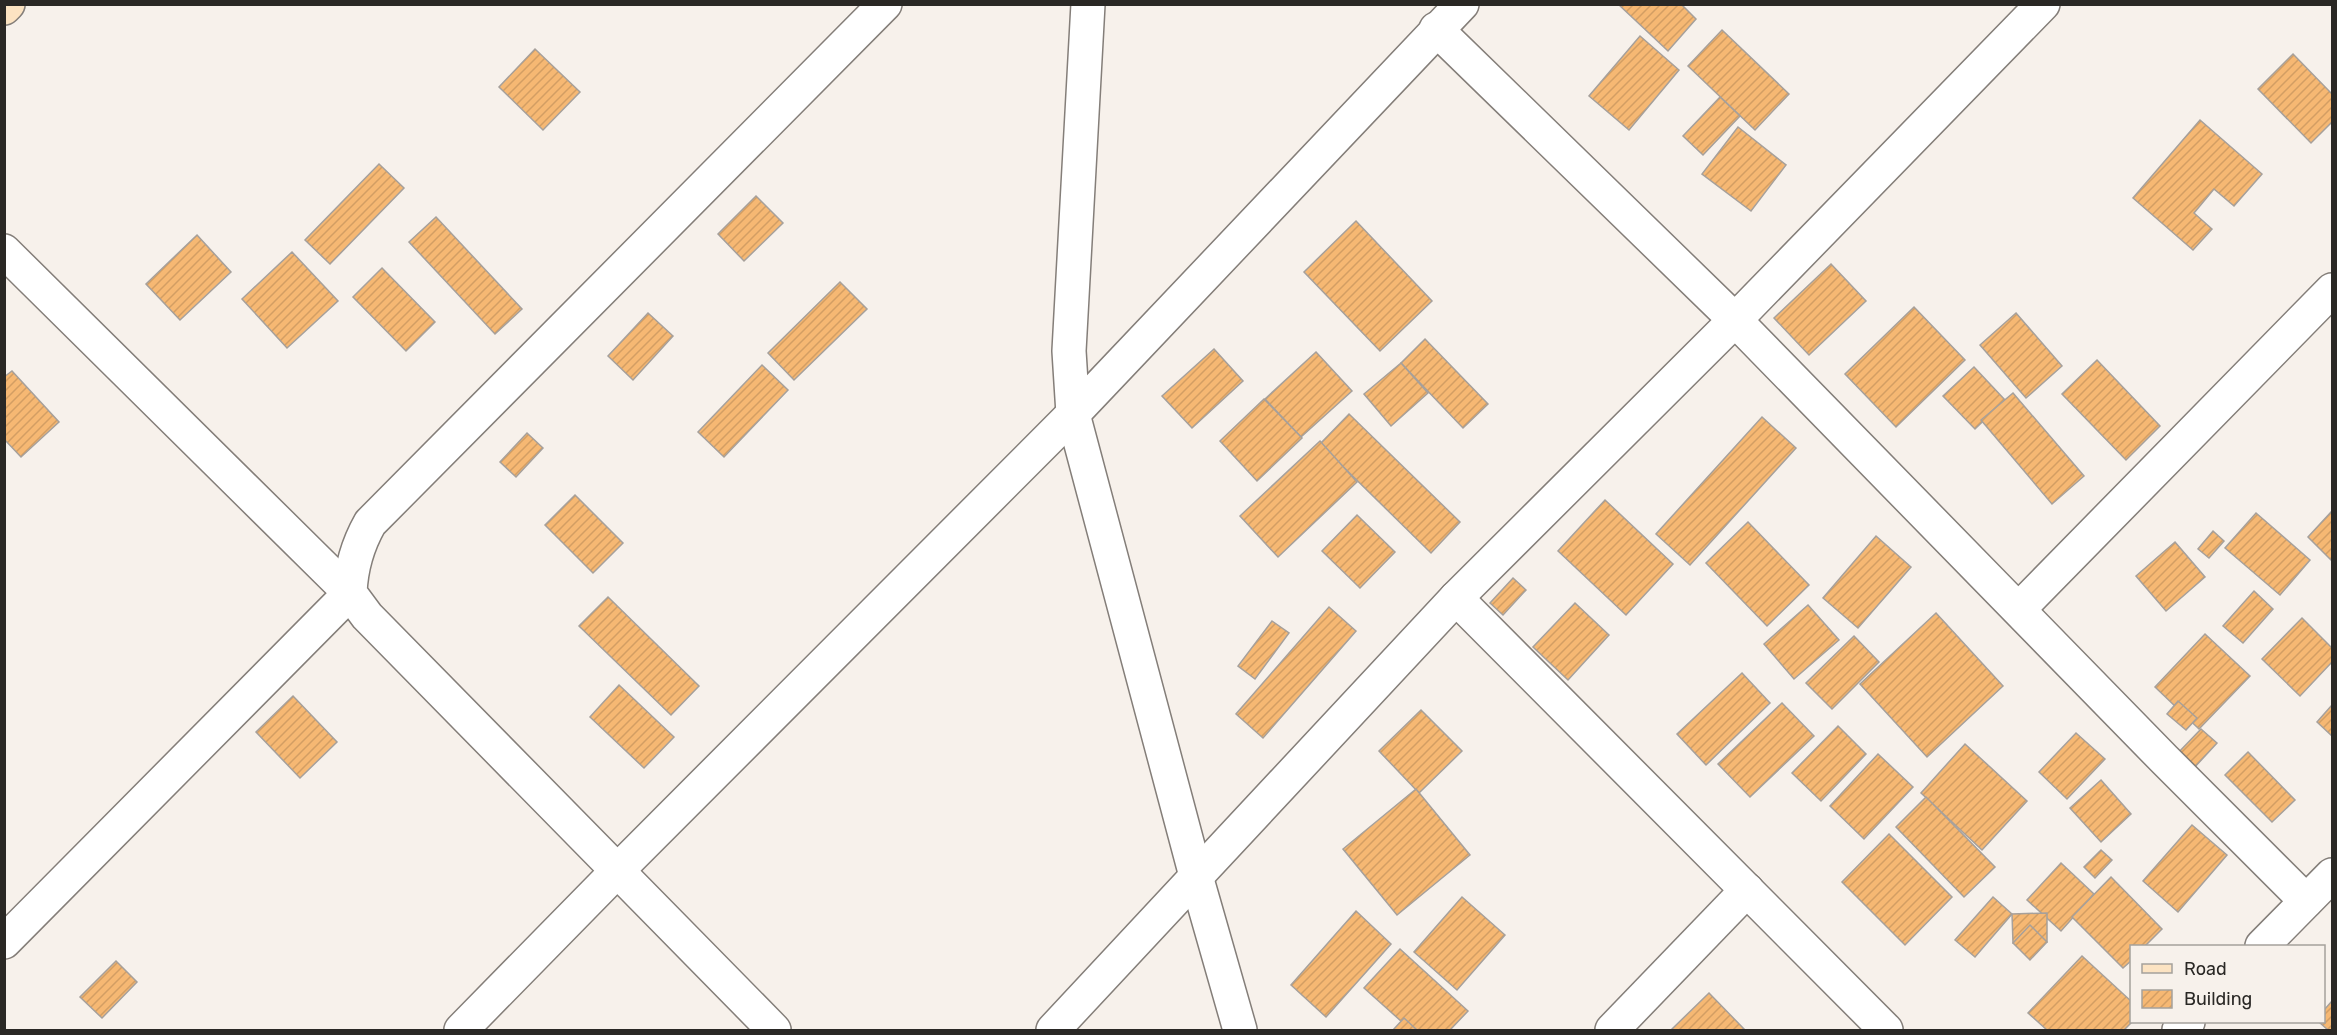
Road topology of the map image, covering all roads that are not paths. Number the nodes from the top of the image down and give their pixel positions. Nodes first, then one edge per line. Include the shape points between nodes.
1 (8, 4) edge
2 (885, 4) edge
3 (1088, 4) edge
4 (1462, 4) edge
5 (2043, 4) edge
6 (4, 8) edge
7 (1436, 29) junction
8 (4, 251) edge
9 (2332, 290) edge
10 (1735, 320) junction
11 (1073, 414) junction
12 (350, 593) junction
13 (1456, 598) junction
14 (2019, 609) junction
15 (617, 871) junction
16 (2332, 875) edge
17 (1196, 876) junction
18 (1747, 890) junction
19 (2306, 901) junction
20 (4, 942) edge
21 (2263, 945) edge
22 (461, 1030) edge
23 (774, 1030) edge
24 (1053, 1030) edge
25 (1240, 1030) edge
26 (1612, 1030) edge
27 (1886, 1030) edge

1 - 6 main road
2 - 12 street via 370,524 358,544
3 - 11 street via 1069,351
4 - 7 street
5 - 10 street
7 - 10 street
7 - 11 street
8 - 12 street
9 - 14 street
10 - 13 street
10 - 14 street
11 - 15 street
11 - 17 street
12 - 15 street
12 - 20 street
13 - 17 street
13 - 18 street
14 - 19 street
15 - 22 street
15 - 23 street
16 - 19 street
17 - 24 street
17 - 25 street
18 - 26 street
18 - 27 street
19 - 21 street

